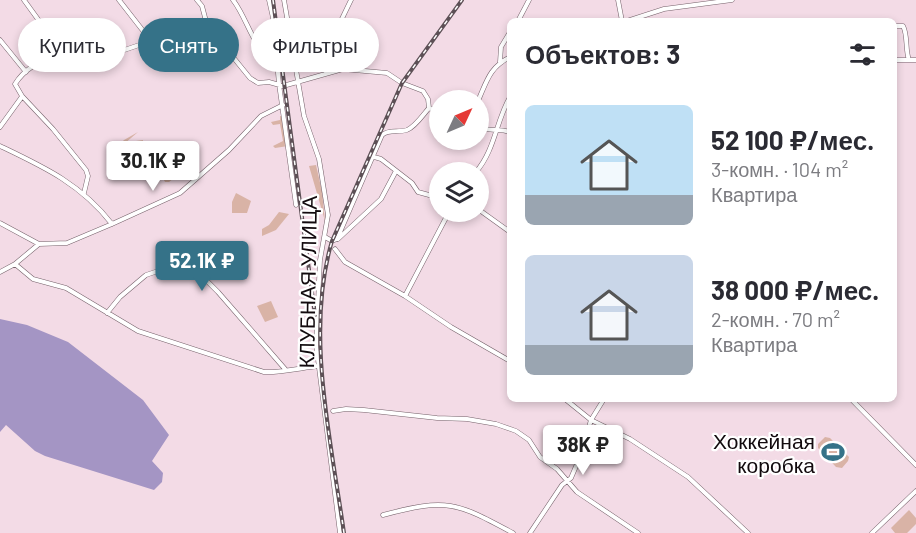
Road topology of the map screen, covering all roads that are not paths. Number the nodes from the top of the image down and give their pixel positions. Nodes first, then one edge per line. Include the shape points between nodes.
1 (24, 0) edge
2 (119, 0) edge
3 (197, 0) edge
4 (233, 0) edge
5 (269, 0) edge
6 (284, 0) edge
7 (351, 0) edge
8 (529, 0) edge
9 (618, 0) edge
10 (732, 0) edge
11 (38, 18) edge
12 (205, 18) edge
13 (273, 18) edge
14 (520, 18) edge
15 (621, 18) edge
16 (636, 18) edge
17 (138, 24) edge
18 (897, 26) edge
19 (251, 30) edge
20 (507, 37) edge
21 (0, 40) edge
22 (507, 59) edge
23 (897, 60) edge
24 (909, 60) junction
25 (916, 60) edge
26 (18, 62) edge
27 (500, 63) junction
28 (239, 64) edge
29 (26, 72) edge
30 (278, 72) edge
31 (326, 74) junction
32 (298, 83) junction
33 (279, 84) junction
34 (483, 90) edge
35 (22, 96) junction
36 (507, 103) edge
37 (283, 105) junction
38 (429, 108) joint
39 (0, 127) edge
40 (498, 130) junction
41 (489, 131) edge
42 (507, 132) edge
43 (0, 146) edge
44 (371, 156) junction
45 (482, 162) edge
46 (396, 171) junction
47 (84, 193) junction
48 (429, 195) edge
49 (296, 205) dead end
50 (489, 217) edge
51 (443, 222) edge
52 (0, 224) edge
53 (112, 224) junction
54 (507, 230) edge
55 (325, 237) junction
56 (338, 239) junction
57 (39, 244) junction
58 (335, 249) dead end
59 (15, 264) junction
60 (0, 272) edge
61 (405, 296) junction
62 (107, 313) junction
63 (507, 359) edge
64 (318, 366) junction
65 (285, 369) junction
66 (569, 402) edge
67 (602, 402) edge
68 (854, 402) edge
69 (333, 411) dead end
70 (591, 420) junction
71 (916, 465) edge
72 (567, 481) junction
73 (916, 490) edge
74 (383, 515) dead end
75 (340, 533) edge
76 (513, 533) edge
77 (530, 533) edge
78 (638, 533) edge
79 (748, 533) edge
80 (872, 533) edge

1 - 11 street
2 - 17 street
3 - 12 street
4 - 19 street
5 - 13 street
6 - 32 street, КЛУБНАЯ УЛИЦА
7 - 31 street via 336,31
8 - 14 street
9 - 15 street
10 - 16 street via 664,9
18 - 24 street via 905,29
20 - 27 street via 501,47
21 - 26 street
22 - 27 street
23 - 24 street
24 - 25 street
27 - 34 street via 490,72
28 - 33 street via 253,81
29 - 35 street via 15,84
30 - 33 street
31 - 32 street
31 - 38 street via 343,69 387,73 426,94
32 - 33 street
32 - 55 street, КЛУБНАЯ УЛИЦА via 323,178 328,215
33 - 37 street
35 - 39 street
35 - 47 street via 86,170
36 - 40 street
37 - 49 street
37 - 53 street via 261,116 180,193
38 - 44 street via 411,129 382,135
40 - 41 street
40 - 42 street
40 - 45 street
43 - 47 street via 44,166
44 - 46 street
44 - 56 street
46 - 48 street via 418,192
46 - 56 street via 381,199
47 - 53 street
50 - 54 street
51 - 61 street
52 - 57 street
53 - 57 street via 67,243
55 - 56 street
55 - 64 street, КЛУБНАЯ УЛИЦА via 317,309
57 - 59 street
58 - 61 street via 345,262
59 - 60 street
59 - 62 street via 33,279 66,288
61 - 63 street
62 - 65 street via 138,331 252,368 274,373
62 - 65 street via 146,275 184,260 218,292
64 - 65 street
64 - 75 street, КЛУБНАЯ УЛИЦА
66 - 70 street
67 - 70 street
68 - 71 street
69 - 72 street via 364,410 496,424 524,435 540,457
70 - 72 street via 580,458
70 - 79 street via 630,439 688,477
72 - 77 street
72 - 78 street
73 - 80 street
74 - 76 street via 439,503 452,504

